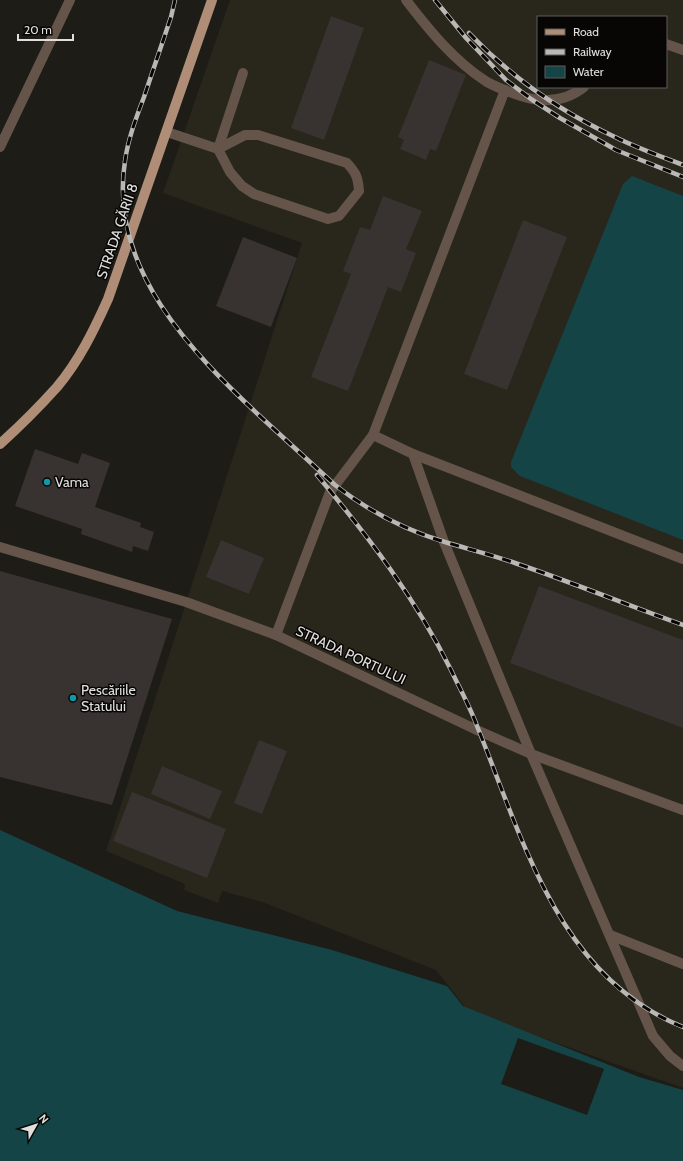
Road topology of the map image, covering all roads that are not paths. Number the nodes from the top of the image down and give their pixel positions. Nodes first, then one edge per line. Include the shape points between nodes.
1 (70, 0) edge
2 (212, 0) edge
3 (406, 0) edge
4 (667, 44) edge
5 (683, 50) edge
6 (243, 73) dead end
7 (582, 88) edge
8 (504, 90) junction
9 (167, 132) junction
10 (0, 147) edge
11 (218, 149) junction
12 (373, 435) junction
13 (0, 444) edge
14 (413, 454) junction
15 (0, 547) edge
16 (683, 559) edge
17 (276, 635) junction
18 (531, 754) junction
19 (683, 810) edge
20 (610, 935) junction
21 (683, 964) edge
22 (683, 1066) edge

1 - 10 street
2 - 9 main road, STRADA GĂRII 8
3 - 8 street via 449,51 487,82
4 - 5 street
6 - 11 street
7 - 8 street via 569,97 552,101 531,99
8 - 12 street
9 - 11 street
9 - 13 main road, STRADA GĂRII 8 via 108,299 90,337 57,386
11 - 11 street via 230,172 242,186 254,194 328,219 339,216 359,191 358,180 347,163 258,135 245,135
12 - 14 street
12 - 17 street via 330,492
14 - 16 street
14 - 18 street via 444,542
15 - 17 street, STRADA PORTULUI via 186,602
17 - 18 street, STRADA PORTULUI
18 - 19 street, STRADA PORTULUI
18 - 20 street
20 - 21 street
20 - 22 street via 653,1036 666,1052

